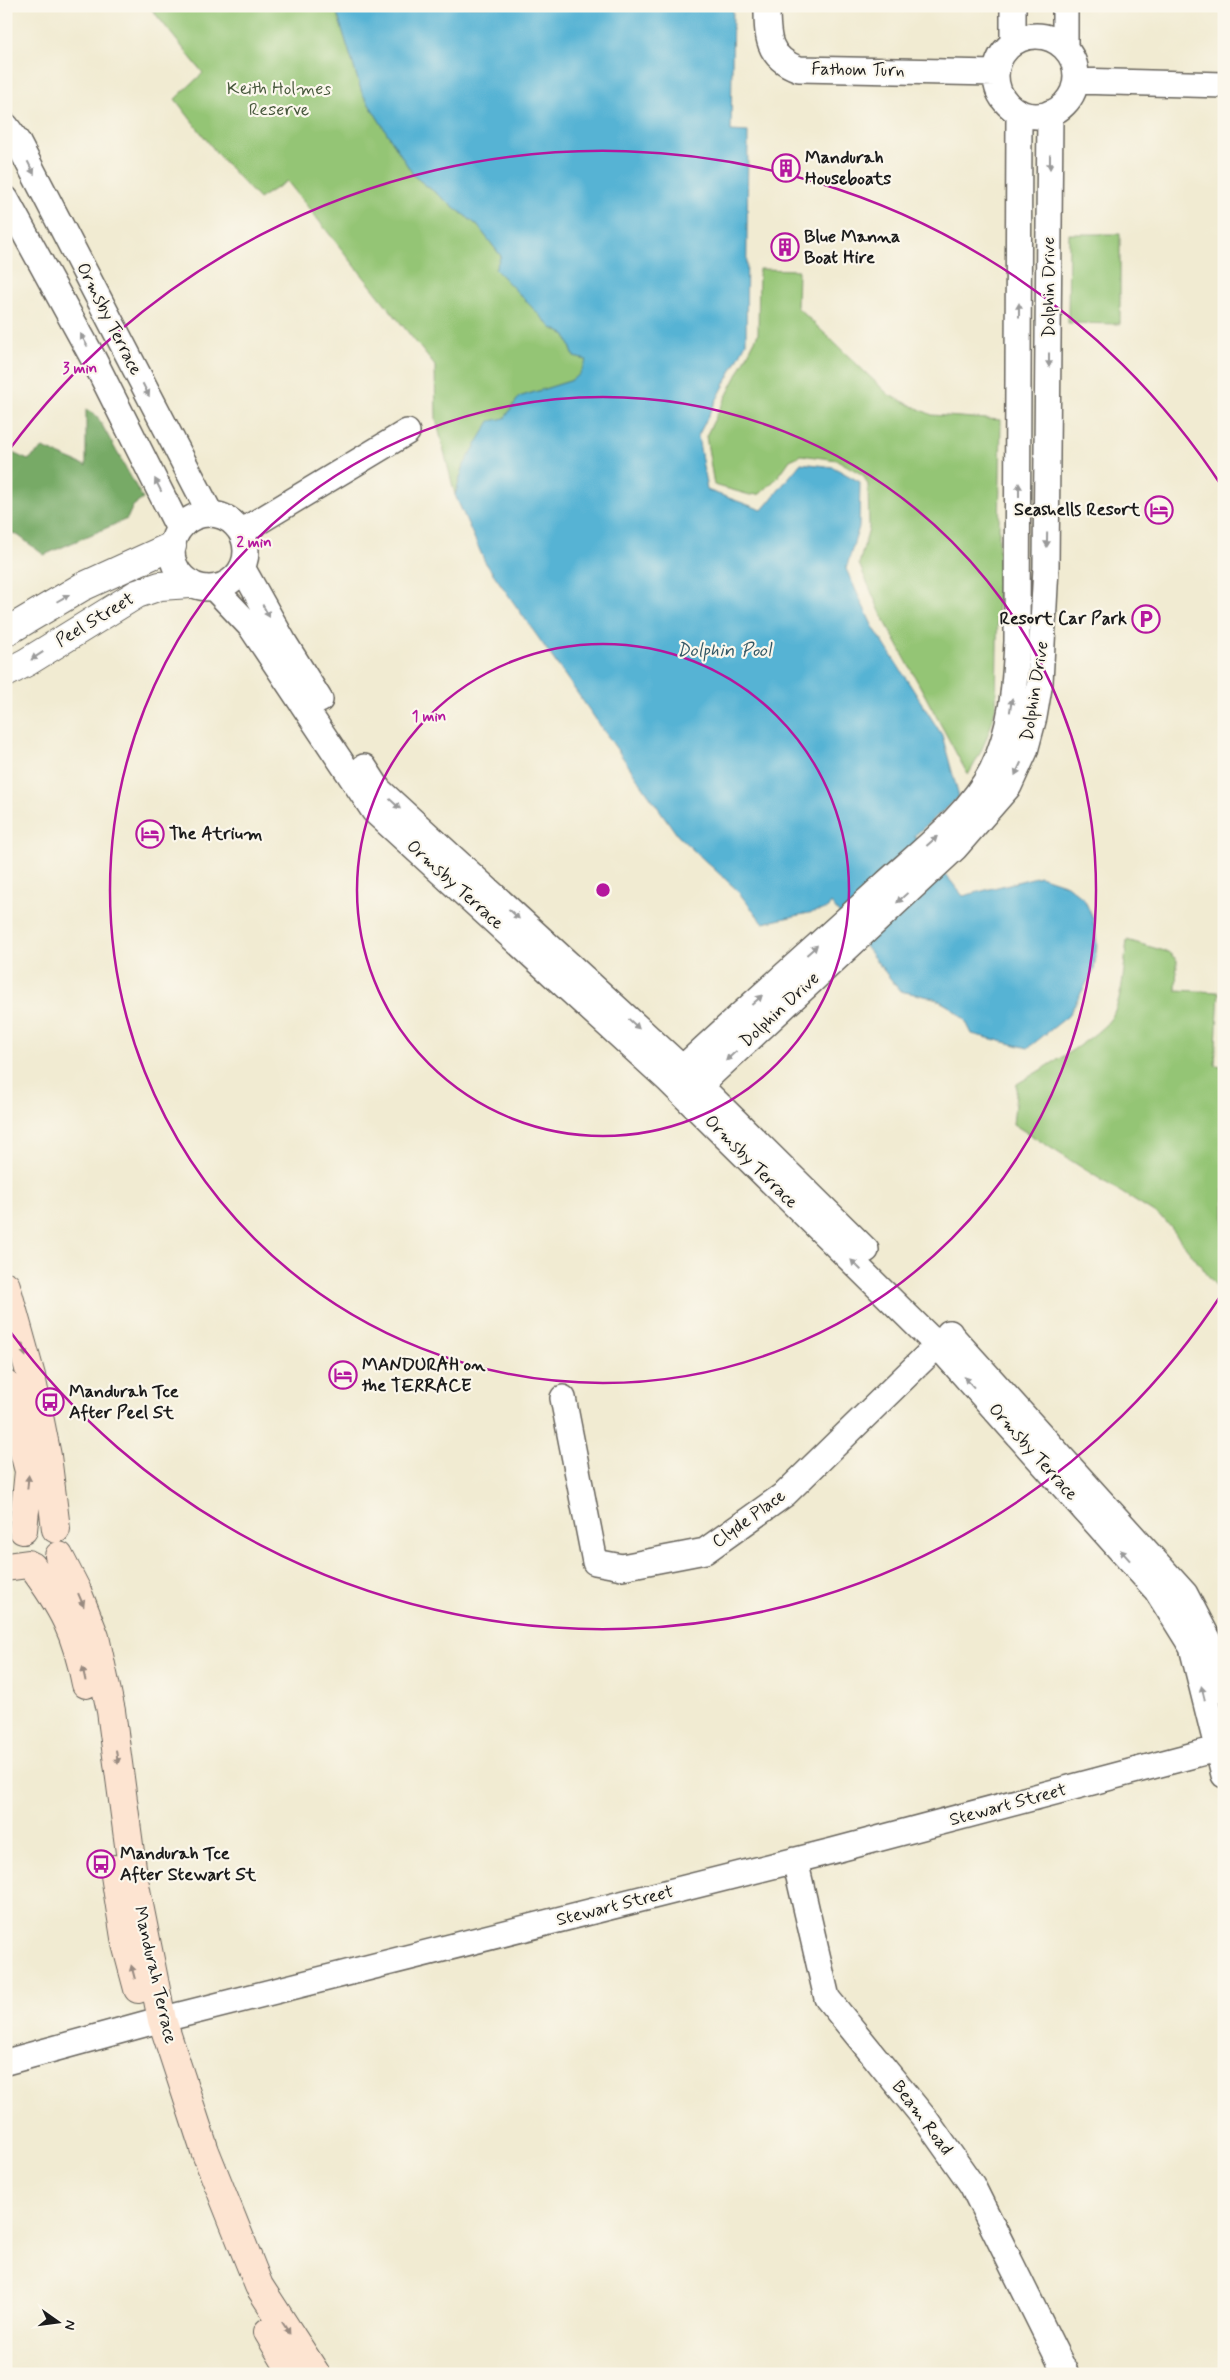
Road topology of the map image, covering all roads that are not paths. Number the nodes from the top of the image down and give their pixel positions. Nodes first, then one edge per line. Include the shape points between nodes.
1 (767, 6) edge
2 (1013, 6) edge
3 (1065, 6) edge
4 (1013, 42) junction
5 (1065, 48) junction
6 (996, 73) junction
7 (1076, 81) junction
8 (1224, 85) edge
9 (1019, 112) junction
10 (1050, 114) junction
11 (6, 126) edge
12 (6, 200) edge
13 (407, 432) dead end
14 (210, 513) junction
15 (241, 532) junction
16 (176, 537) junction
17 (243, 569) junction
18 (202, 586) junction
19 (6, 632) edge
20 (6, 673) edge
21 (968, 819) junction
22 (684, 1083) junction
23 (6, 1286) edge
24 (943, 1339) junction
25 (6, 1384) edge
26 (563, 1398) dead end
27 (56, 1529) junction
28 (17, 1533) edge
29 (59, 1556) junction
30 (22, 1566) edge
31 (1224, 1691) edge
32 (1220, 1747) edge
33 (1224, 1775) edge
34 (795, 1860) junction
35 (155, 2022) junction
36 (6, 2062) edge
37 (293, 2374) edge
38 (316, 2374) edge
39 (1066, 2374) edge

1 - 6 street, Fathom Turn via 767,34 774,52 785,64 799,69
2 - 4 street
3 - 5 street
4 - 5 street via 1026,36 1040,35
4 - 6 street via 1000,56
5 - 7 street via 1075,67
6 - 9 street via 1001,97
7 - 8 street
7 - 10 street via 1068,99
9 - 10 street via 1034,116
21 -> 9 street, Dolphin Drive via 998,757 1015,682
10 -> 21 street, Dolphin Drive via 1046,567 1040,682 1026,751 1017,772 999,799
11 -> 14 street, Ormsby Terrace via 17,141
16 -> 12 street, Ormsby Terrace via 94,358
13 - 15 street
14 - 15 street via 234,522
14 - 16 street via 188,520
15 - 17 street via 246,544
16 - 18 street via 172,557 175,568
19 -> 16 street, Peel Street
17 - 18 street via 226,585
17 -> 22 street, Ormsby Terrace via 285,644 379,790
18 -> 20 street, Peel Street via 160,586 137,594
18 - 22 street, Ormsby Terrace via 251,627 374,811
21 -> 22 street, Dolphin Drive via 805,988
22 -> 21 street, Dolphin Drive via 776,983 940,834
22 - 24 street, Ormsby Terrace
23 -> 27 main road via 31,1376 47,1456
24 - 26 street, Clyde Place via 785,1494 705,1551 622,1567 595,1562
24 - 31 street, Ormsby Terrace via 1186,1594 1213,1648
32 -> 24 street, Ormsby Terrace via 1192,1647 1157,1591
28 -> 25 main road via 29,1471
27 - 28 main road via 37,1523
27 - 29 main road via 62,1546
28 - 30 main road
29 - 30 main road via 43,1567
29 -> 35 main road, Mandurah Terrace via 95,1637 111,1711
35 -> 30 main road, Mandurah Terrace via 126,1944 81,1658 60,1604
32 - 33 street, Ormsby Terrace
32 - 34 street, Stewart Street
34 - 35 street, Stewart Street
34 - 39 street, Beam Road via 827,1998 926,2120 972,2185
35 - 36 street, Stewart Street
35 - 37 main road, Mandurah Terrace via 193,2159 231,2263
35 -> 38 main road, Mandurah Terrace via 259,2286

